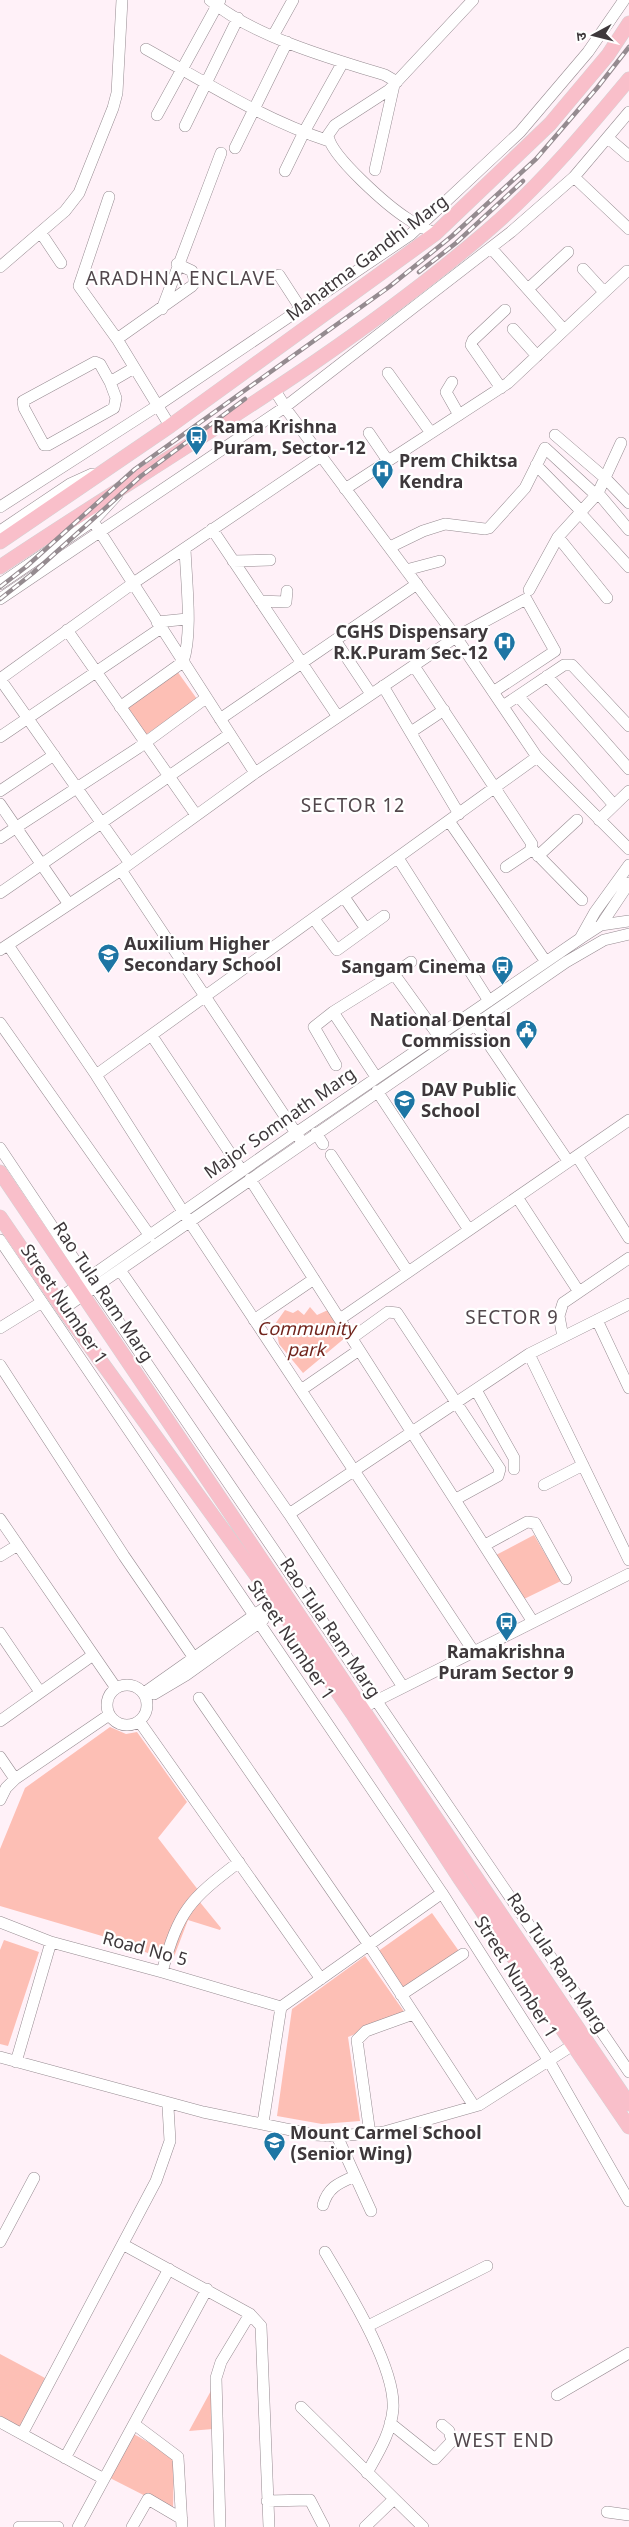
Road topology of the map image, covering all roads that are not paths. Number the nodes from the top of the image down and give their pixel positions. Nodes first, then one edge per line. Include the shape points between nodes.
1 (122, 0) edge
2 (293, 0) edge
3 (473, 0) edge
4 (624, 0) edge
5 (215, 2) edge
6 (238, 18) junction
7 (629, 23) edge
8 (273, 36) junction
9 (287, 42) junction
10 (146, 49) dead end
11 (343, 62) junction
12 (181, 68) junction
13 (629, 79) edge
14 (206, 83) junction
15 (396, 84) junction
16 (254, 109) junction
17 (629, 112) edge
18 (156, 115) dead end
19 (185, 126) dead end
20 (304, 132) junction
21 (608, 138) junction
22 (329, 141) junction
23 (235, 148) dead end
24 (221, 153) dead end
25 (629, 156) edge
26 (375, 170) dead end
27 (285, 171) dead end
28 (574, 177) junction
29 (109, 197) dead end
30 (421, 224) junction
31 (629, 229) edge
32 (41, 233) junction
33 (435, 234) junction
34 (491, 248) junction
35 (568, 252) dead end
36 (61, 263) dead end
37 (177, 264) junction
38 (0, 267) edge
39 (582, 269) dead end
40 (628, 271) dead end
41 (278, 275) dead end
42 (528, 289) junction
43 (604, 292) junction
44 (162, 309) junction
45 (301, 309) junction
46 (505, 310) dead end
47 (513, 329) dead end
48 (564, 330) junction
49 (117, 339) junction
50 (537, 356) junction
51 (134, 368) junction
52 (388, 373) dead end
53 (110, 382) junction
54 (452, 382) dead end
55 (501, 388) junction
56 (274, 389) junction
57 (157, 406) junction
58 (285, 406) junction
59 (459, 415) junction
60 (170, 426) junction
61 (369, 433) dead end
62 (431, 433) junction
63 (555, 435) dead end
64 (621, 443) dead end
65 (321, 456) junction
66 (388, 461) junction
67 (115, 464) junction
68 (536, 465) junction
69 (605, 478) junction
70 (126, 484) junction
71 (346, 489) junction
72 (597, 494) junction
73 (629, 503) edge
74 (0, 507) edge
75 (581, 512) junction
76 (93, 521) junction
77 (212, 529) junction
78 (629, 530) edge
79 (0, 531) edge
80 (98, 532) junction
81 (558, 537) junction
82 (0, 542) edge
83 (390, 547) junction
84 (185, 548) junction
85 (270, 560) dead end
86 (233, 561) junction
87 (440, 561) dead end
88 (0, 567) edge
89 (629, 567) edge
90 (406, 570) junction
91 (0, 584) edge
92 (132, 584) junction
93 (417, 584) junction
94 (529, 590) dead end
95 (287, 591) dead end
96 (607, 598) dead end
97 (0, 600) edge
98 (260, 601) junction
99 (187, 619) junction
100 (159, 625) junction
101 (67, 630) junction
102 (456, 636) junction
103 (335, 640) junction
104 (183, 662) junction
105 (302, 663) junction
106 (414, 666) junction
107 (96, 672) junction
108 (547, 676) junction
109 (0, 679) edge
110 (383, 686) junction
111 (493, 692) junction
112 (371, 694) junction
113 (518, 696) junction
114 (206, 698) junction
115 (503, 706) junction
116 (120, 707) junction
117 (444, 710) junction
118 (338, 717) junction
119 (28, 718) junction
120 (220, 719) junction
121 (629, 726) edge
122 (411, 732) junction
123 (230, 734) junction
124 (0, 738) edge
125 (144, 743) junction
126 (54, 755) junction
127 (537, 757) junction
128 (629, 768) edge
129 (255, 773) junction
130 (168, 776) junction
131 (495, 786) junction
132 (78, 787) junction
133 (0, 791) edge
134 (629, 791) edge
135 (0, 804) edge
136 (614, 805) junction
137 (459, 814) junction
138 (196, 815) junction
139 (577, 820) dead end
140 (599, 820) junction
141 (103, 822) junction
142 (449, 822) junction
143 (16, 827) junction
144 (0, 838) edge
145 (629, 848) edge
146 (535, 852) junction
147 (398, 858) junction
148 (41, 864) junction
149 (629, 865) edge
150 (125, 866) junction
151 (506, 867) dead end
152 (629, 883) edge
153 (0, 892) edge
154 (344, 897) junction
155 (582, 900) dead end
156 (68, 903) junction
157 (384, 916) dead end
158 (314, 919) junction
159 (629, 921) edge
160 (601, 925) junction
161 (366, 929) junction
162 (629, 934) edge
163 (581, 938) junction
164 (4, 948) edge
165 (411, 962) dead end
166 (546, 962) junction
167 (394, 974) junction
168 (204, 998) junction
169 (489, 1001) junction
170 (333, 1012) junction
171 (472, 1019) junction
172 (0, 1022) edge
173 (438, 1035) junction
174 (152, 1036) junction
175 (336, 1066) dead end
176 (96, 1075) junction
177 (376, 1077) junction
178 (377, 1091) junction
179 (629, 1120) edge
180 (316, 1133) junction
181 (299, 1138) junction
182 (323, 1144) dead end
183 (0, 1148) edge
184 (331, 1155) dead end
185 (572, 1158) junction
186 (0, 1172) edge
187 (246, 1175) junction
188 (516, 1197) junction
189 (0, 1217) edge
190 (187, 1217) junction
191 (469, 1230) junction
192 (150, 1236) junction
193 (629, 1238) edge
194 (0, 1240) edge
195 (629, 1258) edge
196 (120, 1270) junction
197 (408, 1272) junction
198 (314, 1279) junction
199 (86, 1287) junction
200 (579, 1292) junction
201 (42, 1302) junction
202 (629, 1304) edge
203 (60, 1305) junction
204 (340, 1319) junction
205 (254, 1320) junction
206 (597, 1320) junction
207 (0, 1328) edge
208 (563, 1337) junction
209 (352, 1338) junction
210 (359, 1350) junction
211 (529, 1354) junction
212 (0, 1365) edge
213 (628, 1383) edge
214 (301, 1390) junction
215 (476, 1390) junction
216 (456, 1403) junction
217 (412, 1432) junction
218 (583, 1465) junction
219 (514, 1469) dead end
220 (354, 1470) junction
221 (544, 1485) dead end
222 (456, 1499) junction
223 (289, 1514) junction
224 (0, 1519) edge
225 (18, 1545) junction
226 (485, 1545) junction
227 (0, 1556) edge
228 (629, 1560) edge
229 (629, 1574) edge
230 (566, 1579) dead end
231 (272, 1607) junction
232 (256, 1620) junction
233 (534, 1622) junction
234 (0, 1633) edge
235 (222, 1643) junction
236 (474, 1652) junction
237 (93, 1655) junction
238 (194, 1658) junction
239 (116, 1688) junction
240 (402, 1688) junction
241 (40, 1692) junction
242 (145, 1696) junction
243 (199, 1698) dead end
244 (378, 1700) junction
245 (357, 1711) junction
246 (109, 1715) junction
247 (0, 1721) edge
248 (139, 1722) junction
249 (0, 1757) edge
250 (15, 1779) junction
251 (0, 1800) edge
252 (239, 1862) junction
253 (442, 1893) junction
254 (0, 1922) edge
255 (51, 1942) junction
256 (369, 1945) junction
257 (463, 1954) dead end
258 (162, 1972) junction
259 (321, 1979) junction
260 (401, 1995) junction
261 (281, 2007) junction
262 (414, 2014) junction
263 (574, 2045) junction
264 (0, 2057) edge
265 (16, 2062) junction
266 (550, 2062) junction
267 (629, 2072) edge
268 (629, 2104) edge
269 (474, 2106) junction
270 (168, 2107) dead end
271 (263, 2124) junction
272 (629, 2127) edge
273 (370, 2134) junction
274 (337, 2136) junction
275 (355, 2176) junction
276 (34, 2178) dead end
277 (629, 2201) edge
278 (323, 2205) dead end
279 (371, 2211) dead end
280 (0, 2242) edge
281 (124, 2245) junction
282 (325, 2252) dead end
283 (487, 2266) dead end
284 (169, 2269) junction
285 (207, 2289) junction
286 (250, 2314) junction
287 (368, 2326) junction
288 (629, 2353) edge
289 (557, 2395) dead end
290 (301, 2407) dead end
291 (0, 2422) edge
292 (390, 2423) junction
293 (134, 2424) junction
294 (442, 2425) dead end
295 (22, 2434) junction
296 (65, 2458) junction
297 (367, 2473) junction
298 (104, 2479) junction
299 (394, 2499) junction
300 (267, 2501) junction
301 (607, 2512) dead end
302 (629, 2514) edge
303 (182, 2523) edge
304 (19, 2527) edge
305 (58, 2527) edge
306 (78, 2527) edge
307 (132, 2527) edge
308 (220, 2527) edge
309 (269, 2527) edge
310 (324, 2527) edge
311 (365, 2527) edge
312 (423, 2527) edge

1 - 32 street via 119,81 113,108 79,193
2 - 8 street
3 - 15 street
4 - 30 street via 588,52 520,132
5 - 6 street
5 - 12 street
6 - 8 street
6 - 14 street
7 - 33 main road, Mahatma Gandhi Marg via 608,55 550,124
8 - 9 street
9 - 11 street
9 - 16 street
10 - 12 street
11 - 15 street via 385,75
11 - 20 street
12 - 14 street
12 - 18 street
13 - 56 main road via 571,150 487,231 418,288
14 - 16 street
14 - 19 street
15 - 22 street via 335,125 328,135
15 - 26 street
16 - 20 street
16 - 23 street
17 - 21 street
20 - 22 street
20 - 27 street
21 - 25 street
21 - 28 street
22 - 30 street via 370,188 407,219
24 - 37 street
28 - 31 street
28 - 34 street
29 - 49 street via 79,286
30 - 33 street
30 - 45 street via 400,242
32 - 36 street
32 - 38 street
33 - 60 main road, Mahatma Gandhi Marg
34 - 42 street
34 - 58 street
35 - 42 street
37 - 44 street
37 - 44 street via 192,271 195,282
39 - 43 street
40 - 43 street
41 - 45 street
42 - 48 street
43 - 48 street
44 - 49 street
45 - 57 street
46 - 55 street via 471,343
47 - 50 street
48 - 50 street
49 - 51 street
50 - 55 street
51 - 53 street
51 - 57 street
52 - 62 street
53 - 53 street via 116,398 114,408 44,445 23,401 95,362 100,364
54 - 59 street via 446,392
55 - 59 street
56 - 58 street
56 - 70 main road
57 - 60 street
57 - 74 street
58 - 65 street
58 - 80 street
59 - 62 street
60 - 67 main road, Mahatma Gandhi Marg
61 - 66 street
62 - 66 street
63 - 69 street
64 - 69 street
65 - 71 street
65 - 77 street
66 - 71 street
67 - 79 street via 70,484
67 - 82 main road, Mahatma Gandhi Marg
68 - 72 street via 545,448
68 - 75 street
68 - 83 street via 524,488 489,528 445,524
69 - 72 street
69 - 73 street
70 - 76 street
70 - 88 main road
71 - 83 street
72 - 75 street
72 - 78 street
75 - 81 street
75 - 89 street
76 - 80 street
76 - 91 street
77 - 84 street
77 - 86 street
80 - 92 street
80 - 97 street
81 - 94 street
81 - 96 street
83 - 90 street
84 - 92 street
84 - 99 street
85 - 86 street
86 - 98 street
87 - 90 street
90 - 93 street
92 - 100 street
92 - 101 street
93 - 102 street
93 - 103 street
95 - 98 street via 286,602
98 - 105 street
99 - 100 street
99 - 104 street
100 - 104 street
100 - 107 street
101 - 107 street
101 - 109 street
102 - 106 street
102 - 111 street
102 - 111 street via 526,599 555,651
103 - 105 street
103 - 112 street
104 - 114 street
104 - 116 street
105 - 118 street
105 - 120 street
106 - 110 street
106 - 117 street
107 - 116 street
107 - 119 street
108 - 113 street
108 - 121 street via 564,665 574,666
108 - 128 street
109 - 119 street
110 - 112 street
110 - 122 street
111 - 115 street
112 - 118 street
113 - 115 street
113 - 136 street
114 - 120 street
114 - 125 street
115 - 127 street
116 - 125 street
117 - 122 street
117 - 131 street
118 - 129 street
119 - 124 street
119 - 126 street
120 - 123 street
122 - 137 street
123 - 129 street
123 - 130 street
125 - 130 street
125 - 132 street
126 - 132 street
126 - 133 street
127 - 131 street
127 - 140 street
129 - 138 street
130 - 138 street
130 - 141 street
131 - 137 street
131 - 146 street
132 - 141 street
132 - 143 street
134 - 136 street
135 - 143 street
136 - 140 street
137 - 142 street
138 - 150 street
139 - 146 street
140 - 145 street
141 - 148 street
141 - 150 street
142 - 147 street
142 - 166 street
143 - 144 street
143 - 148 street
146 - 151 street
146 - 155 street
147 - 154 street
147 - 169 street
148 - 153 street
148 - 156 street
149 - 163 street via 595,912
150 - 156 street
150 - 168 street
152 - 160 street
154 - 158 street
154 - 161 street
156 - 164 street
157 - 161 street
158 - 161 street via 337,950
158 - 168 street
159 - 160 street, Major Somnath Marg
160 - 163 street, Major Somnath Marg
162 - 171 street, Major Somnath Marg via 590,947
163 - 166 street, Major Somnath Marg
164 - 176 street
165 - 167 street
166 - 169 street, Major Somnath Marg
167 - 170 street
167 - 173 street
168 - 174 street
168 - 181 street
169 - 171 street, Major Somnath Marg
170 - 175 street via 314,1027
170 - 177 street
171 - 173 street, Major Somnath Marg
171 - 178 street, Major Somnath Marg
171 - 185 street
172 - 192 street
173 - 177 street, Major Somnath Marg
174 - 176 street
174 - 187 street
176 - 190 street
177 - 181 street, Major Somnath Marg
178 - 180 street, Major Somnath Marg
178 - 191 street
179 - 185 street
180 - 181 street, Major Somnath Marg
180 - 182 street
181 - 187 street, Major Somnath Marg
183 - 199 street
184 - 197 street
185 - 188 street
185 - 193 street
186 - 199 main road, Rao Tula Ram Marg
187 - 190 street, Major Somnath Marg
187 - 198 street
188 - 191 street
188 - 200 street
189 - 203 main road, Rao Tula Ram Marg
190 - 192 street, Major Somnath Marg
190 - 196 street, Major Somnath Marg
190 - 205 street
191 - 197 street
192 - 199 street, Major Somnath Marg
194 - 201 street, Street Number 1
195 - 200 street
196 - 199 street, Major Somnath Marg
196 - 223 street
197 - 204 street
198 - 204 street
198 - 205 street
199 - 203 street, Major Somnath Marg
199 - 244 street
199 - 245 main road, Rao Tula Ram Marg
200 - 208 street via 563,1303 559,1310
201 - 207 street
201 - 232 street, Street Number 1
202 - 206 street
203 - 231 main road, Rao Tula Ram Marg
204 - 209 street
205 - 214 street
206 - 208 street
206 - 213 street
208 - 211 street
209 - 210 street
209 - 216 street via 394,1311
210 - 214 street
210 - 217 street
211 - 215 street
211 - 218 street
212 - 238 street
214 - 220 street
215 - 216 street
215 - 219 street via 514,1458
216 - 217 street
216 - 222 street via 500,1470 500,1474
217 - 220 street
217 - 222 street
218 - 221 street
218 - 228 street
220 - 223 street
220 - 236 street
222 - 226 street
223 - 240 street
224 - 225 street
225 - 227 street
225 - 237 street
226 - 230 street via 527,1522 535,1523
226 - 233 street
229 - 233 street
231 - 232 street via 262,1609
231 - 245 main road, Rao Tula Ram Marg
232 - 235 street
232 - 253 street, Street Number 1
233 - 236 street
234 - 241 street
235 - 238 street
235 - 242 street
236 - 240 street
237 - 239 street
237 - 241 street
238 - 242 street
239 - 242 street via 128,1684
239 - 246 street via 108,1697
240 - 244 street
241 - 247 street
242 - 248 street via 146,1712
243 - 256 street
244 - 245 street
244 - 267 street
245 - 263 main road, Rao Tula Ram Marg via 460,1880
245 - 268 main road, Rao Tula Ram Marg
246 - 248 street via 119,1724
246 - 250 street
248 - 252 street
249 - 250 street
250 - 251 street
252 - 258 street via 187,1907
252 - 259 street
253 - 256 street
253 - 266 street, Street Number 1
254 - 255 street, Road No 5
255 - 258 street, Road No 5
255 - 265 street
256 - 259 street
256 - 260 street
257 - 260 street
258 - 261 street, Road No 5
259 - 261 street
260 - 262 street
261 - 271 street
262 - 269 street
262 - 273 street via 366,2031 357,2040
263 - 266 street
263 - 272 main road, Rao Tula Ram Marg
264 - 265 street
265 - 271 street via 203,2112
266 - 269 street via 489,2101
266 - 277 street, Street Number 1
269 - 273 street
270 - 281 street via 168,2152
271 - 274 street via 315,2135
273 - 274 street
274 - 275 street
275 - 278 street via 332,2187 326,2193
275 - 279 street
276 - 280 street
281 - 284 street
281 - 295 street
282 - 287 street
283 - 287 street
284 - 285 street
284 - 296 street
285 - 286 street
285 - 293 street
286 - 300 street via 261,2326 262,2334
286 - 308 street via 221,2362 216,2378
287 - 292 street via 389,2381
288 - 289 street
290 - 297 street
291 - 295 street
292 - 294 street via 435,2459 452,2441 449,2431
292 - 297 street via 382,2447
293 - 298 street
293 - 303 street via 178,2457
295 - 296 street
296 - 298 street
297 - 299 street
298 - 306 street
299 - 311 street
299 - 312 street
300 - 309 street
300 - 310 street via 310,2500
301 - 302 street
303 - 307 street via 148,2499
304 - 305 street

